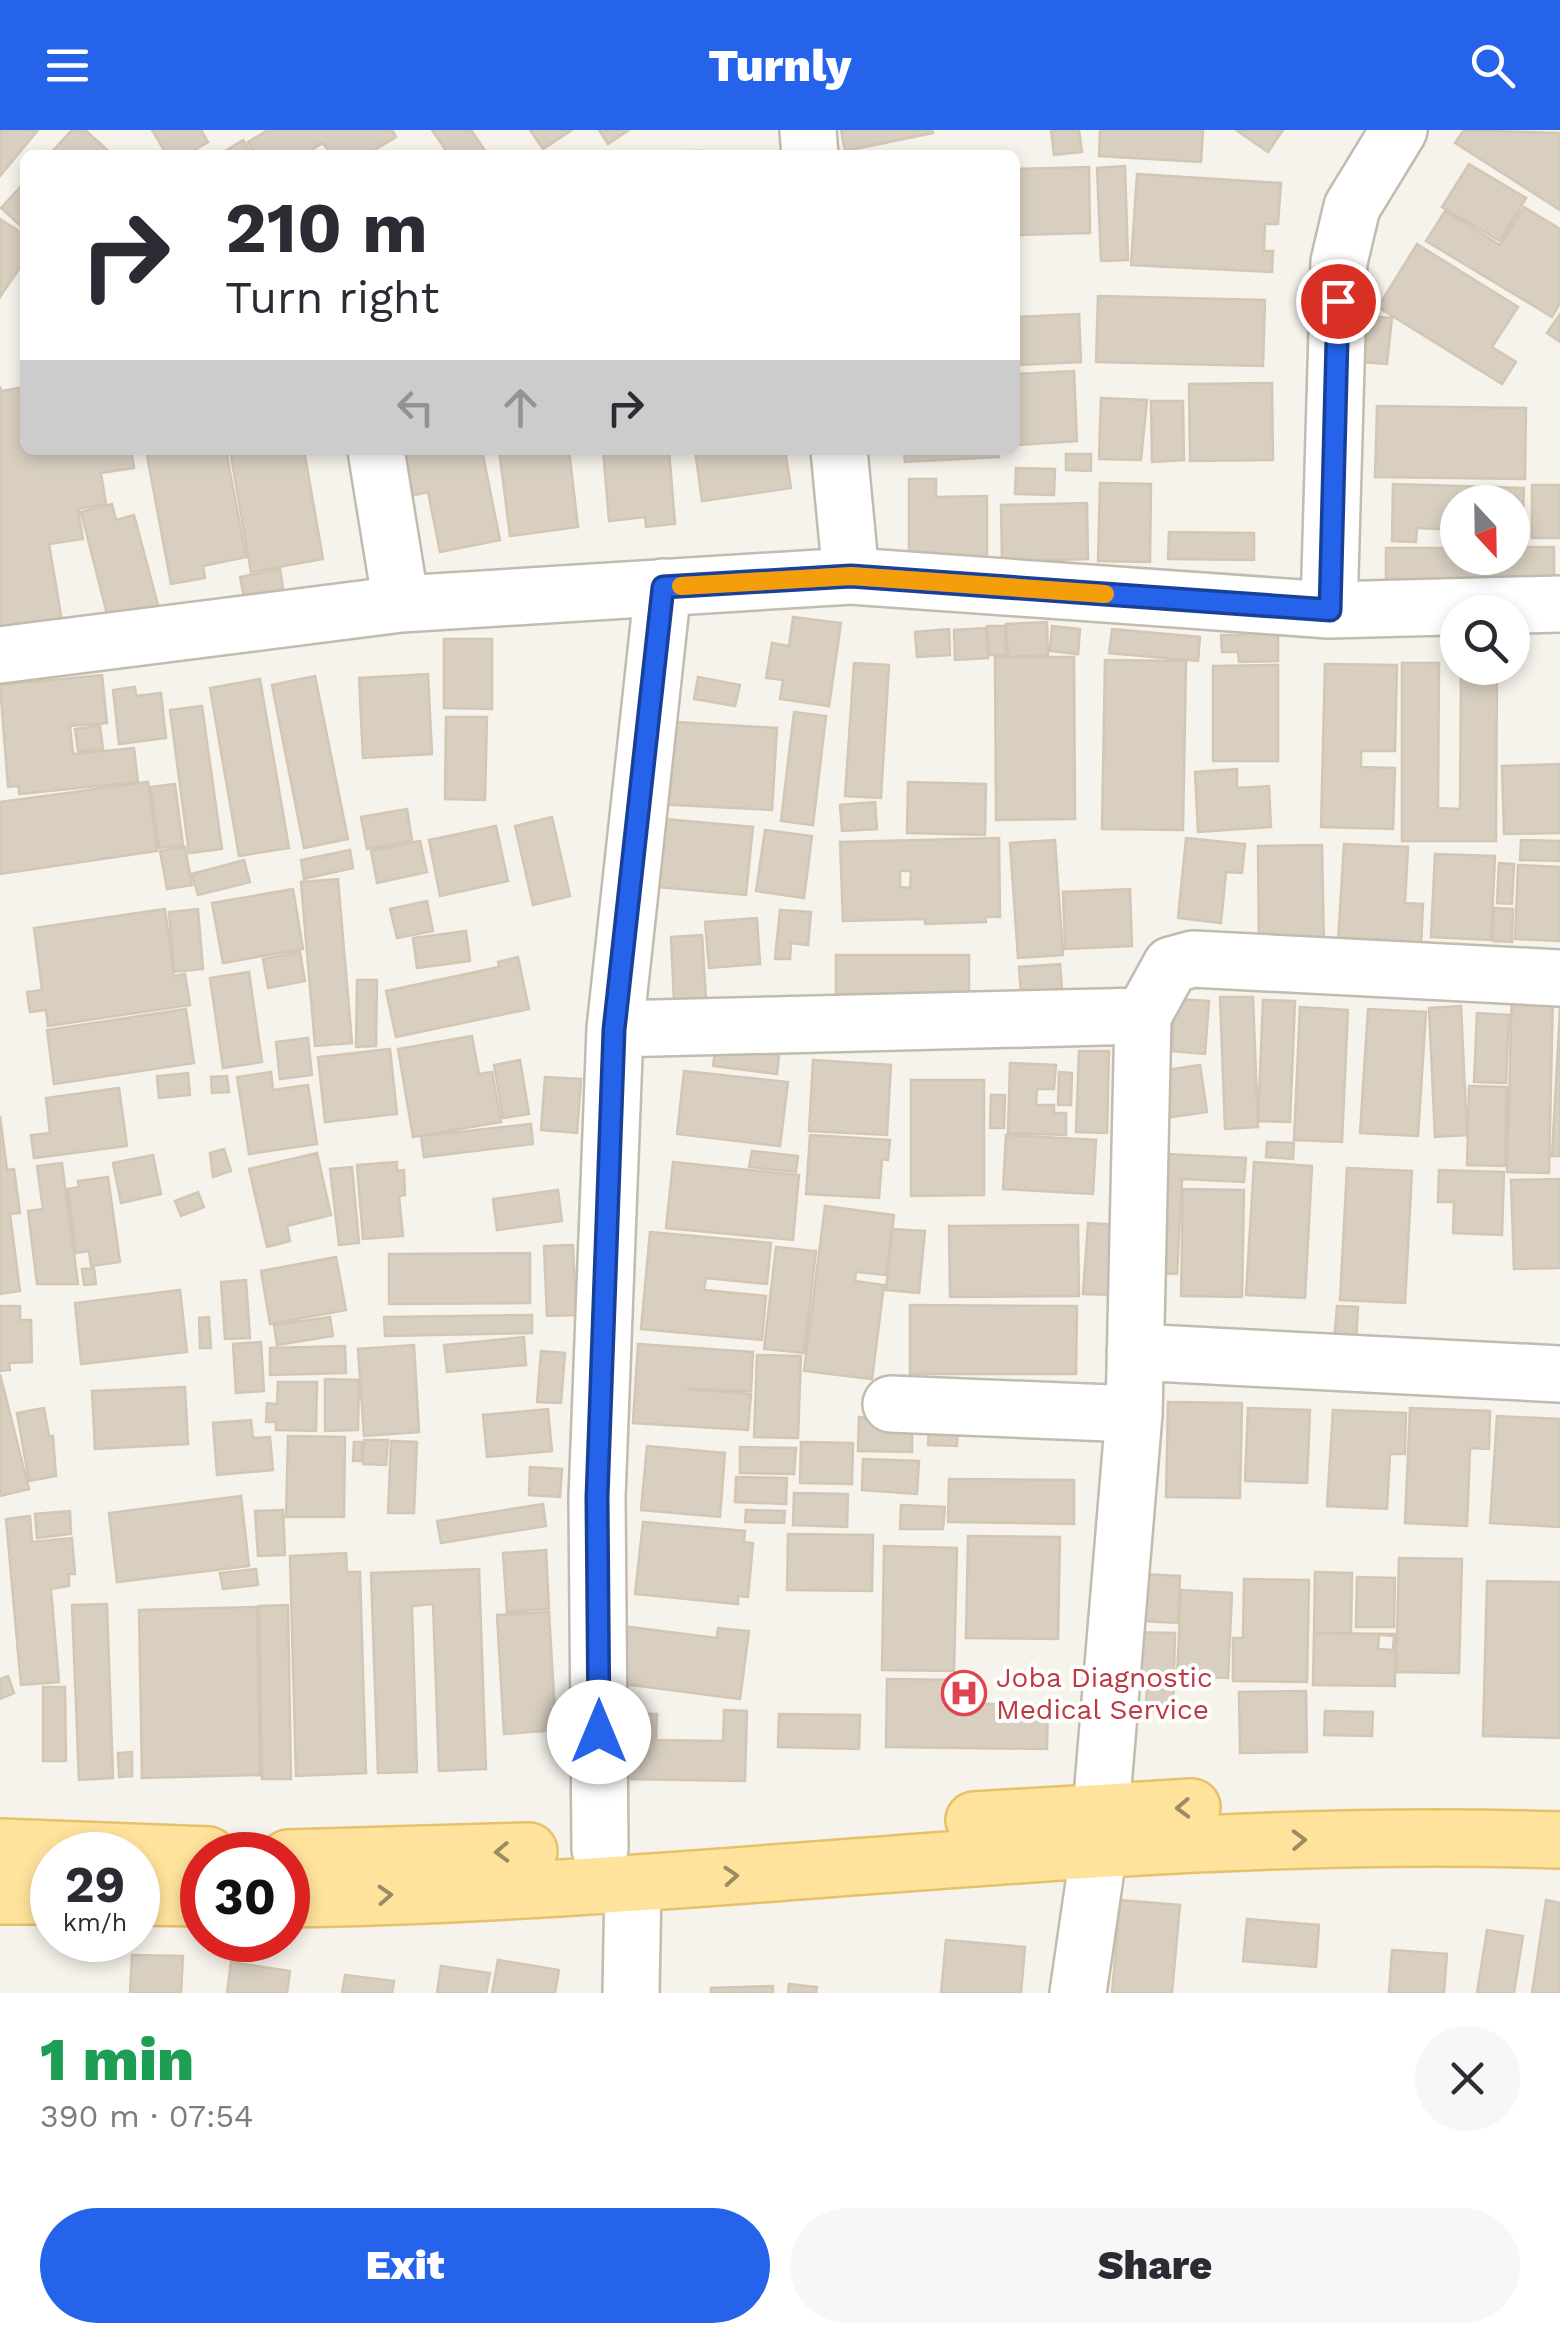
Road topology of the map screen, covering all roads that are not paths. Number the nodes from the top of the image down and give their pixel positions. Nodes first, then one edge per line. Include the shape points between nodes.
1 (1398, 130) edge
2 (377, 455) edge
3 (839, 455) edge
4 (851, 576) junction
5 (663, 587) junction
6 (400, 604) junction
7 (1560, 604) edge
8 (1330, 610) junction
9 (0, 655) edge
10 (1560, 978) edge
11 (1143, 1016) junction
12 (614, 1030) junction
13 (1135, 1352) junction
14 (1560, 1374) edge
15 (891, 1404) dead end
16 (1134, 1414) junction
17 (1560, 1806) edge
18 (1492, 1820) junction
19 (1100, 1829) junction
20 (1560, 1840) edge
21 (0, 1848) edge
22 (180, 1854) edge
23 (310, 1859) edge
24 (617, 1866) junction
25 (0, 1896) edge
26 (30, 1896) edge
27 (310, 1897) edge
28 (632, 1993) edge
29 (1078, 1993) edge

1 - 8 street via 1352,207 1339,262
2 - 6 street
3 - 4 street
4 - 5 street
4 - 8 street
5 - 6 street
5 - 12 street
6 - 9 street
7 - 8 street
10 - 11 street via 1194,959 1171,966
11 - 12 street
11 - 13 street
12 - 24 street via 597,1497
13 - 14 street
13 - 16 street
15 - 16 street
16 - 19 street
17 - 18 main road
18 - 19 main road
18 - 20 main road
19 - 24 main road
19 - 29 street
21 - 22 main road
24 -> 23 main road
27 -> 24 main road
24 - 28 street
25 - 26 main road

